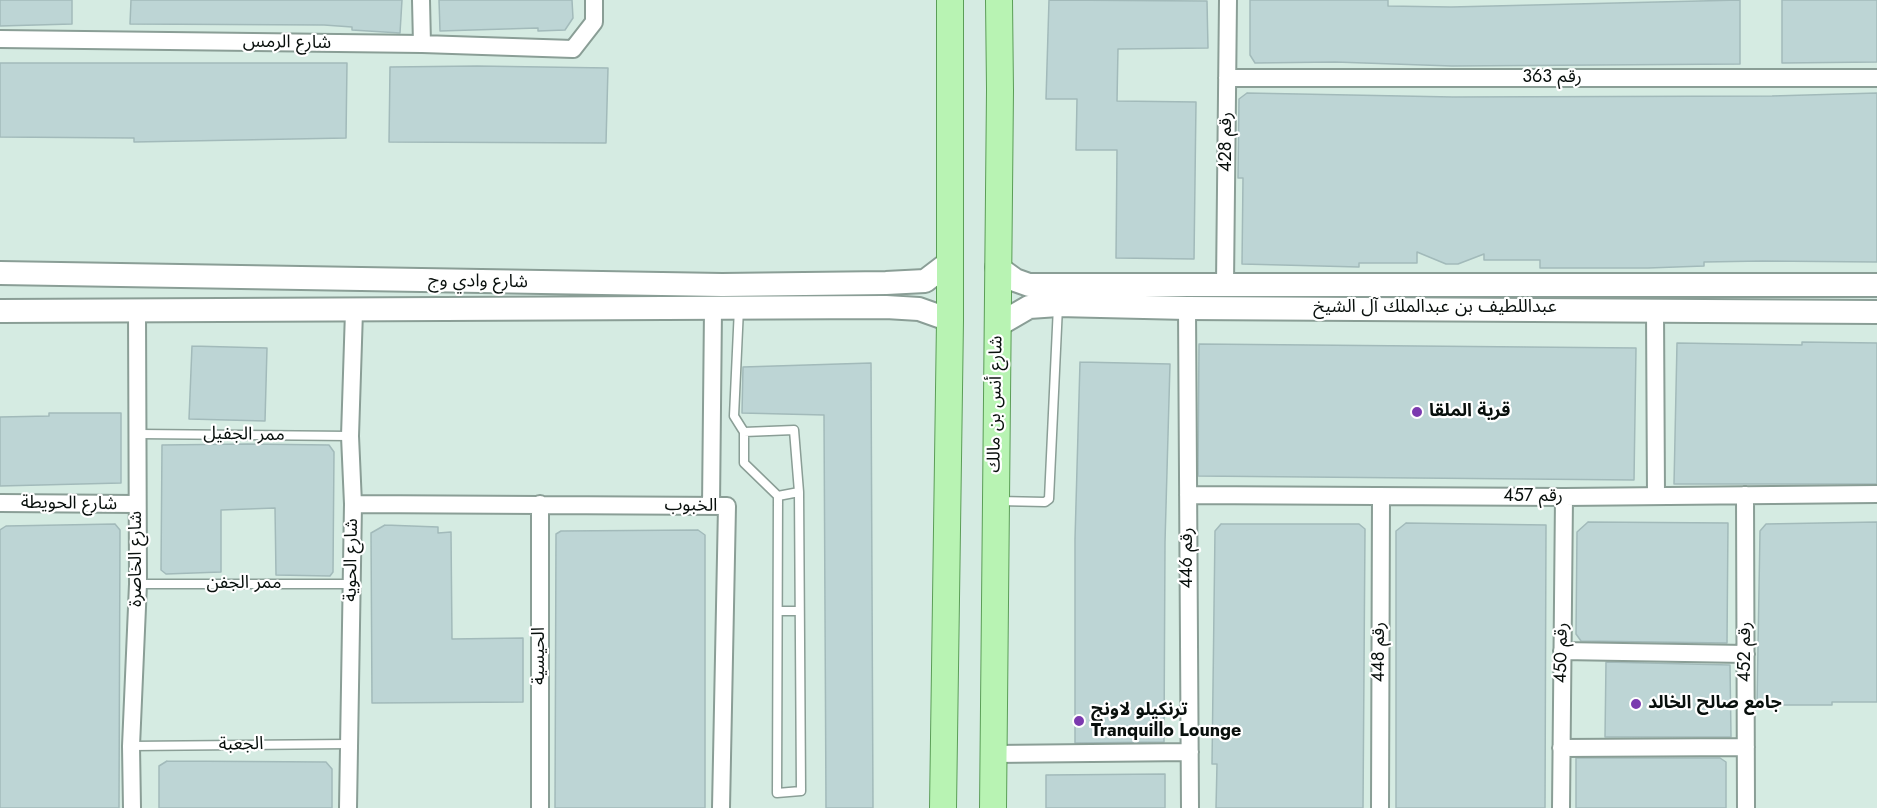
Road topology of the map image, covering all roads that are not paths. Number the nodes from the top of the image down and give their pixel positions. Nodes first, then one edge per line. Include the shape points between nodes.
1 (421, 0) edge
2 (594, 0) edge
3 (950, 0) edge
4 (999, 0) edge
5 (1228, 0) edge
6 (0, 39) edge
7 (422, 44) junction
8 (1227, 78) junction
9 (1877, 78) edge
10 (950, 262) junction
11 (998, 267) junction
12 (0, 273) edge
13 (886, 283) junction
14 (1226, 284) junction
15 (1269, 284) junction
16 (1877, 285) edge
17 (1066, 298) junction
18 (886, 307) junction
19 (739, 308) junction
20 (1187, 308) junction
21 (1268, 308) junction
22 (713, 309) junction
23 (1655, 309) junction
24 (137, 310) junction
25 (0, 311) edge
26 (354, 311) junction
27 (1877, 312) edge
28 (950, 320) junction
29 (998, 325) junction
30 (744, 432) junction
31 (139, 434) junction
32 (350, 436) junction
33 (799, 492) junction
34 (1877, 494) edge
35 (1188, 495) junction
36 (1745, 495) junction
37 (778, 496) junction
38 (1381, 496) junction
39 (1656, 496) junction
40 (1564, 497) junction
41 (995, 501) junction
42 (0, 503) edge
43 (137, 504) junction
44 (353, 504) junction
45 (540, 504) junction
46 (711, 506) junction
47 (138, 584) junction
48 (351, 584) junction
49 (778, 611) junction
50 (800, 611) junction
51 (1562, 651) junction
52 (1746, 654) junction
53 (350, 744) junction
54 (131, 746) junction
55 (1746, 747) junction
56 (1561, 748) junction
57 (1190, 752) junction
58 (993, 754) junction
59 (132, 808) edge
60 (348, 808) edge
61 (540, 808) edge
62 (721, 808) edge
63 (943, 808) edge
64 (993, 808) edge
65 (1190, 808) edge
66 (1380, 808) edge
67 (1561, 808) edge
68 (1746, 808) edge

1 - 7 street
2 - 7 street, شارع الرمس via 594,22 573,49
3 - 10 main road
4 - 11 main road, شارع أنس بن مالك
5 - 8 street, رقم 428
6 - 7 street, شارع الرمس
8 - 9 street, رقم 363
8 - 14 street, رقم 428
10 - 13 street, شارع وادي وج via 925,281
10 - 28 main road
11 - 17 street, عبداللطيف بن عبدالملك آل الشيخ via 1015,280
11 - 29 main road, شارع أنس بن مالك
12 - 13 street, شارع وادي وج via 722,285
13 - 18 street
14 - 15 street, عبداللطيف بن عبدالملك آل الشيخ
14 - 17 street, عبداللطيف بن عبدالملك آل الشيخ
15 - 16 street, عبداللطيف بن عبدالملك آل الشيخ
15 - 21 street
17 - 20 street, عبداللطيف بن عبدالملك آل الشيخ
17 - 29 street, عبداللطيف بن عبدالملك آل الشيخ via 1029,307
17 - 41 lane via 1050,499
18 - 19 street, شارع وادي وج
18 - 28 street, شارع وادي وج via 919,309
19 - 22 street, شارع وادي وج
19 - 30 lane via 734,416
20 - 21 street, عبداللطيف بن عبدالملك آل الشيخ
20 - 35 street, رقم 446
21 - 23 street, عبداللطيف بن عبدالملك آل الشيخ
22 - 26 street, شارع وادي وج
22 - 46 street
23 - 27 street, عبداللطيف بن عبدالملك آل الشيخ
23 - 39 street
24 - 25 street, شارع وادي وج
24 - 26 street, شارع وادي وج
24 - 31 street, شارع الخاصرة
26 - 32 street, شارع الحوية
28 - 63 main road
29 - 41 main road, شارع أنس بن مالك
30 - 33 lane via 794,430
30 - 37 lane via 744,462
31 - 32 lane, ممر الجفيل
31 - 43 street, شارع الخاصرة
32 - 44 street, شارع الحوية
33 - 37 lane
33 - 50 lane
34 - 36 street, رقم 457
35 - 38 street, رقم 457
35 - 57 street, رقم 446
36 - 39 street, رقم 457
36 - 52 street, رقم 452
37 - 49 lane
38 - 40 street, رقم 457
38 - 66 street, رقم 448
39 - 40 street, رقم 457
40 - 51 street, رقم 450
41 - 58 main road, شارع أنس بن مالك
42 - 43 street, شارع الحويطة
43 - 47 street, شارع الخاصرة
44 - 45 street, الخبوب
44 - 48 street, شارع الحوية
45 - 46 street, الخبوب
45 - 61 street, الحيسية
46 - 62 street, الخبوب via 727,506
47 - 48 lane, ممر الجفن
47 - 54 street, شارع الخاصرة
48 - 53 street, شارع الحوية
49 - 50 lane
49 - 50 lane via 777,793 801,791
51 - 52 street
51 - 56 street, رقم 450
52 - 55 street, رقم 452
53 - 54 lane, الجعبة
53 - 60 street, شارع الحوية
54 - 59 street, شارع الخاصرة
55 - 56 street
55 - 68 street, رقم 452
56 - 67 street, رقم 450
57 - 58 street
57 - 65 street, رقم 446
58 - 64 main road, شارع أنس بن مالك

